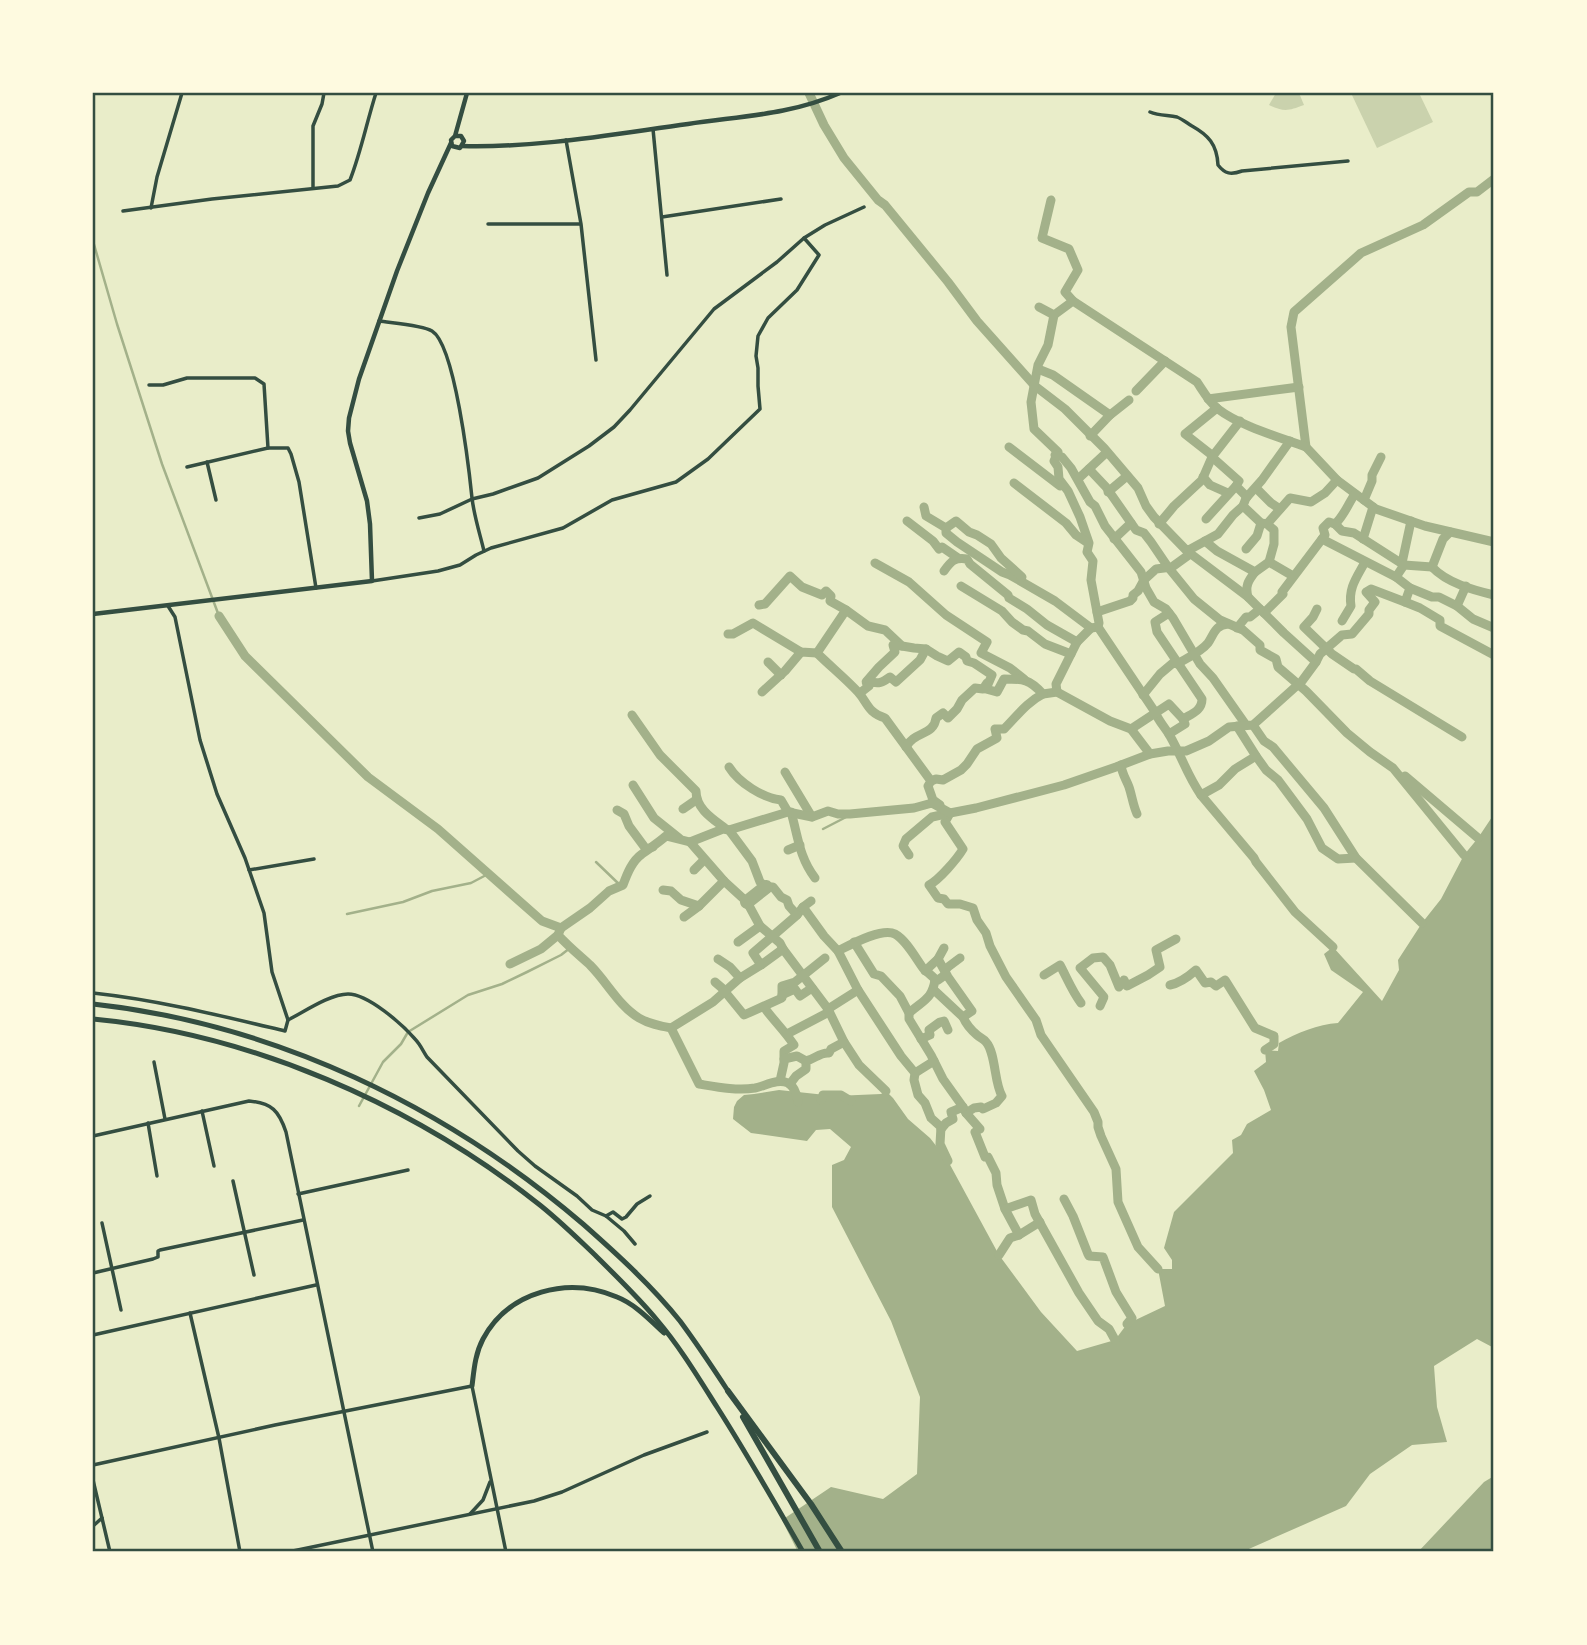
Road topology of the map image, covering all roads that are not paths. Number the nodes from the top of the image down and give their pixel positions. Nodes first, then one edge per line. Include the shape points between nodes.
1 (182, 93) edge
2 (324, 93) edge
3 (376, 93) edge
4 (467, 93) edge
5 (840, 93) edge
6 (1150, 112) dead end
7 (653, 129) junction
8 (455, 136) junction
9 (566, 140) junction
10 (451, 143) junction
11 (463, 146) junction
12 (1348, 161) dead end
13 (313, 188) junction
14 (782, 199) dead end
15 (864, 207) dead end
16 (151, 208) junction
17 (123, 211) dead end
18 (662, 216) junction
19 (488, 224) dead end
20 (581, 224) junction
21 (804, 238) junction
22 (667, 275) dead end
23 (379, 321) junction
24 (596, 360) dead end
25 (149, 385) dead end
26 (268, 448) junction
27 (207, 462) junction
28 (187, 467) dead end
29 (472, 499) junction
30 (216, 500) dead end
31 (419, 518) dead end
32 (484, 551) junction
33 (372, 581) junction
34 (316, 588) junction
35 (168, 607) junction
36 (93, 614) edge
37 (314, 859) dead end
38 (249, 870) junction
39 (93, 993) edge
40 (93, 1004) edge
41 (93, 1019) edge
42 (288, 1020) junction
43 (154, 1062) dead end
44 (202, 1111) junction
45 (165, 1119) junction
46 (148, 1123) junction
47 (93, 1136) edge
48 (214, 1166) dead end
49 (408, 1170) dead end
50 (157, 1175) dead end
51 (233, 1181) dead end
52 (298, 1194) junction
53 (650, 1196) dead end
54 (606, 1216) junction
55 (304, 1220) junction
56 (103, 1223) dead end
57 (246, 1231) junction
58 (635, 1244) dead end
59 (112, 1268) junction
60 (93, 1273) edge
61 (254, 1275) dead end
62 (317, 1285) junction
63 (121, 1310) dead end
64 (190, 1313) junction
65 (93, 1335) edge
66 (677, 1345) junction
67 (472, 1386) junction
68 (728, 1391) junction
69 (344, 1413) junction
70 (707, 1432) dead end
71 (219, 1438) junction
72 (93, 1465) edge
73 (491, 1479) junction
74 (93, 1480) edge
75 (496, 1509) junction
76 (469, 1515) junction
77 (102, 1518) junction
78 (93, 1525) edge
79 (370, 1534) junction
80 (110, 1552) edge
81 (240, 1552) edge
82 (288, 1552) edge
83 (373, 1552) edge
84 (506, 1552) edge
85 (803, 1552) edge
86 (820, 1552) edge
87 (842, 1552) edge

1 - 16 street
2 - 13 street via 313,126
3 - 13 street via 350,180
4 - 8 street
5 - 7 street via 800,108
6 - 12 street via 1178,117 1206,135 1218,164 1233,175
7 - 9 street
7 - 18 street
8 - 10 street
8 - 11 street via 463,138
9 - 11 street
9 - 20 street
10 - 11 street
10 - 23 street
13 - 16 street
14 - 18 street
15 - 21 street
16 - 17 street
18 - 22 street
19 - 20 street
20 - 24 street
21 - 29 street via 714,309 614,427 538,478
21 - 32 street via 819,255 758,336 760,409 708,459 676,482 611,500 563,528
23 - 29 street via 432,331 444,346
23 - 33 street via 359,379 348,431 367,501
25 - 26 street via 187,378 255,378 264,384
26 - 27 street
26 - 34 street via 288,448 291,454
27 - 28 street
27 - 30 street
29 - 31 street
29 - 32 street
32 - 33 street via 446,569
33 - 34 street
34 - 35 street
35 - 36 street
35 - 38 street via 175,617 200,740
37 - 38 street
38 - 42 street via 264,913 272,972
39 - 42 street via 169,1004 285,1031
40 - 68 main road via 186,1020 302,1055 403,1100 461,1135 511,1168 604,1243 679,1320
41 - 66 main road via 214,1041 331,1081 398,1112 537,1203 634,1293
42 - 54 street via 348,994 372,1003 406,1028 427,1057 518,1151
43 - 45 street
44 - 45 street
44 - 48 street
44 - 52 street via 249,1101 275,1110 286,1132
45 - 46 street
46 - 47 street
46 - 50 street
49 - 52 street
51 - 57 street
52 - 55 street
53 - 54 street via 622,1219 613,1212
54 - 58 street
55 - 57 street
55 - 62 street
56 - 59 street
57 - 59 street via 160,1250 153,1259
57 - 61 street
59 - 60 street
59 - 63 street
62 - 64 street
62 - 69 street
64 - 65 street
64 - 71 street
66 - 67 main road via 620,1298 588,1288 556,1287 525,1297 498,1318 482,1340
66 - 85 main road
67 - 69 street
67 - 73 street
68 - 86 highway
68 - 87 highway
69 - 71 street
69 - 79 street
70 - 75 street via 562,1492
71 - 72 street
71 - 81 street
73 - 75 street
73 - 76 street via 483,1500
74 - 77 street
75 - 76 street
75 - 84 street
76 - 79 street
77 - 78 street
77 - 80 street
79 - 82 street
79 - 83 street

